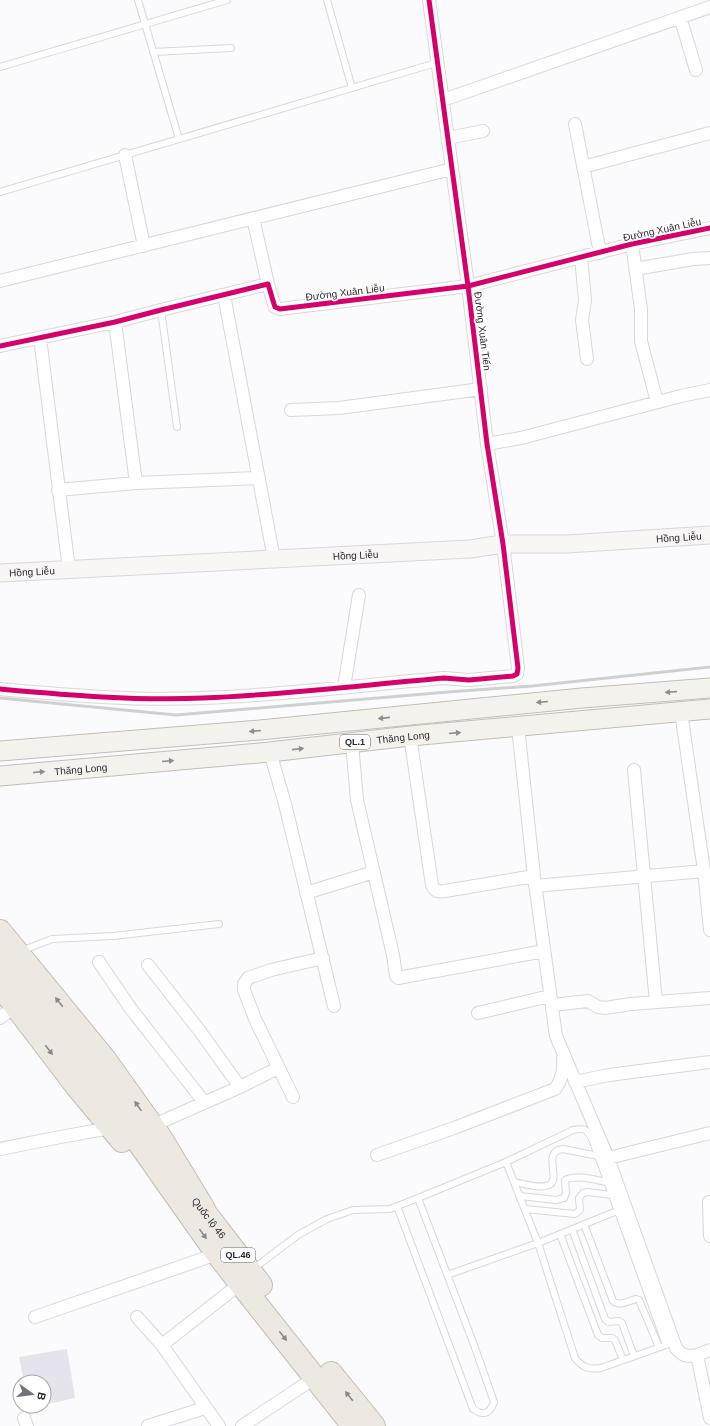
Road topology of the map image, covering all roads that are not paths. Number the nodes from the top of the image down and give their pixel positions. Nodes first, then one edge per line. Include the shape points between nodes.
1 (138, 0) edge
2 (228, 0) edge
3 (327, 0) edge
4 (429, 0) edge
5 (710, 7) edge
6 (680, 17) junction
7 (145, 24) junction
8 (231, 48) dead end
9 (153, 52) junction
10 (436, 63) junction
11 (0, 67) edge
12 (696, 70) dead end
13 (352, 88) junction
14 (443, 100) junction
15 (575, 124) dead end
16 (483, 131) dead end
17 (710, 133) edge
18 (448, 138) junction
19 (179, 139) junction
20 (125, 155) junction
21 (583, 167) junction
22 (452, 169) junction
23 (0, 192) edge
24 (253, 218) junction
25 (710, 228) edge
26 (632, 244) junction
27 (144, 246) junction
28 (600, 253) junction
29 (582, 257) junction
30 (710, 258) edge
31 (635, 269) junction
32 (0, 281) edge
33 (268, 284) junction
34 (468, 286) junction
35 (224, 295) junction
36 (161, 310) junction
37 (115, 322) junction
38 (40, 338) junction
39 (0, 346) edge
40 (587, 359) dead end
41 (481, 389) junction
42 (710, 390) edge
43 (657, 402) junction
44 (291, 410) dead end
45 (176, 427) dead end
46 (487, 444) junction
47 (259, 478) junction
48 (136, 483) junction
49 (58, 490) junction
50 (710, 536) edge
51 (503, 544) junction
52 (274, 558) junction
53 (69, 570) junction
54 (0, 573) edge
55 (359, 594) dead end
56 (344, 687) junction
57 (710, 688) edge
58 (0, 689) edge
59 (710, 709) edge
60 (681, 712) junction
61 (407, 715) junction
62 (518, 728) junction
63 (410, 736) junction
64 (352, 742) junction
65 (0, 751) edge
66 (270, 752) junction
67 (634, 770) dead end
68 (0, 776) edge
69 (704, 871) junction
70 (374, 872) junction
71 (645, 877) junction
72 (535, 881) junction
73 (306, 893) junction
74 (219, 924) dead end
75 (710, 930) edge
76 (0, 931) edge
77 (544, 951) junction
78 (9, 956) edge
79 (323, 958) junction
80 (99, 962) dead end
81 (148, 965) dead end
82 (0, 986) edge
83 (710, 998) edge
84 (551, 1000) junction
85 (656, 1002) junction
86 (14, 1006) edge
87 (334, 1006) dead end
88 (478, 1013) dead end
89 (562, 1052) junction
90 (710, 1062) edge
91 (278, 1068) junction
92 (575, 1082) junction
93 (240, 1087) junction
94 (293, 1097) dead end
95 (204, 1102) junction
96 (110, 1128) junction
97 (154, 1128) junction
98 (710, 1133) edge
99 (0, 1149) edge
100 (377, 1155) dead end
101 (603, 1157) junction
102 (506, 1162) junction
103 (514, 1182) junction
104 (607, 1182) junction
105 (612, 1195) junction
106 (520, 1196) junction
107 (418, 1198) junction
108 (710, 1202) edge
109 (397, 1206) junction
110 (525, 1209) junction
111 (194, 1210) junction
112 (617, 1211) junction
113 (584, 1224) junction
114 (572, 1229) junction
115 (560, 1234) junction
116 (710, 1236) edge
117 (538, 1243) junction
118 (218, 1254) junction
119 (448, 1275) junction
120 (246, 1277) junction
121 (35, 1317) dead end
122 (137, 1317) dead end
123 (162, 1345) junction
124 (659, 1348) junction
125 (710, 1350) edge
126 (697, 1355) junction
127 (634, 1356) junction
128 (623, 1360) junction
129 (316, 1377) junction
130 (707, 1392) edge
131 (206, 1408) junction
132 (710, 1418) edge
133 (148, 1426) edge
134 (219, 1426) edge
135 (242, 1426) edge
136 (353, 1426) edge
137 (374, 1426) edge

1 - 7 lane
2 - 7 lane
3 - 13 lane
4 - 10 street, Đường Xuân Tiến
5 - 6 street
6 - 12 street
6 - 14 street
7 - 9 lane
7 - 11 lane
8 - 9 lane
9 - 19 lane
10 - 13 lane
10 - 14 street, Đường Xuân Tiến
13 - 19 lane
14 - 18 street, Đường Xuân Tiến
15 - 21 street
16 - 18 street
17 - 21 street
18 - 22 street, Đường Xuân Tiến
19 - 20 lane
20 - 23 lane
20 - 27 street
21 - 28 street
22 - 24 street
22 - 34 street, Đường Xuân Tiến
24 - 27 street
24 - 33 street
25 - 26 street, Đường Xuân Liễu
26 - 28 street, Đường Xuân Liễu
26 - 31 street
27 - 32 street
28 - 29 street, Đường Xuân Liễu
29 - 34 street, Đường Xuân Liễu
29 - 40 street via 585,300 582,320
30 - 31 street
31 - 43 street via 641,309 641,341
33 - 34 street, Đường Xuân Liễu via 275,307 280,309
33 - 35 street
34 - 41 street, Đường Xuân Tiến
35 - 36 street
35 - 47 street
36 - 37 street
36 - 45 lane
37 - 38 street
37 - 48 street
38 - 39 street
38 - 49 street
41 - 44 street via 339,408
41 - 46 street, Đường Xuân Tiến
42 - 43 street
43 - 46 street via 521,438
46 - 51 street, Đường Xuân Tiến
47 - 48 street
47 - 52 street
48 - 49 street
49 - 53 street
50 - 51 street, Hồng Liễu via 566,544
51 - 52 street, Hồng Liễu via 470,549
51 - 56 street, Đường Xuân Tiến via 518,672 513,676 469,680 444,678
52 - 53 street, Hồng Liễu
53 - 54 street, Hồng Liễu
55 - 56 street
56 - 58 street via 229,696 158,698 80,696
57 -> 61 main road, Thăng Long / QL.1
59 - 60 main road, Thăng Long / QL.1
60 - 62 main road, Thăng Long / QL.1
60 - 69 street
61 - 63 main road
61 -> 65 main road, Thăng Long / QL.1 via 252,731
63 -> 62 main road, Thăng Long / QL.1
62 - 72 street
63 - 64 main road, Thăng Long / QL.1
63 - 72 street via 434,889 438,892
66 -> 64 main road, Thăng Long / QL.1
64 - 70 street via 357,800
68 -> 66 main road, Thăng Long / QL.1
66 - 73 street
67 - 71 street
69 - 71 street
69 - 75 street
70 - 73 street
70 - 77 street via 398,978
71 - 72 street
71 - 85 street
72 - 77 street
73 - 79 street
74 - 78 lane via 113,936 52,939
76 - 78 highway
77 - 84 street
78 - 86 highway, QL.46
97 -> 78 highway via 104,1058
79 - 87 street
79 - 91 street via 271,970 248,978 244,984 255,1019
80 - 95 street via 131,1009
81 - 93 street
82 - 86 highway
83 - 85 street
84 - 85 street via 588,1001 605,1008
84 - 88 street
84 - 89 street via 556,1036
86 -> 96 highway
86 - 111 highway, Quốc lộ 46 / QL.46 via 100,1088
89 - 92 street
89 - 100 street via 564,1068 560,1082 555,1088
90 - 92 street via 610,1074
91 - 93 street
91 - 94 street
92 - 101 street
93 - 95 street
95 - 97 street via 163,1121
96 - 99 street
96 - 111 highway
97 - 111 highway
98 - 101 street
101 - 102 lane via 589,1133 581,1129 573,1130
101 - 103 lane via 559,1149 552,1158 554,1176 550,1184 540,1186
101 - 104 lane
101 - 126 street via 676,1348 683,1355
102 - 103 lane
102 - 107 lane
103 - 106 lane
104 - 105 lane
104 - 106 lane via 569,1178 564,1180 564,1198 556,1200
105 - 110 lane via 583,1193 579,1198 580,1210 575,1214
105 - 112 lane
106 - 110 lane
107 - 109 lane
107 - 119 lane
108 - 116 street
109 - 119 lane via 473,1409 478,1413 485,1413 492,1409 494,1402
109 - 120 lane via 353,1210 327,1219 298,1235
110 - 117 lane
111 -> 118 highway, Quốc lộ 46 / QL.46
111 - 120 highway, Quốc lộ 46 / QL.46
112 - 113 lane
112 - 124 lane via 666,1345
113 - 114 lane
113 - 124 lane via 613,1300 619,1304 639,1300
114 - 115 lane
114 - 127 lane via 605,1319 609,1322 622,1323
115 - 117 lane
115 - 128 lane via 598,1335 615,1340
117 - 119 lane
117 - 128 lane via 575,1358 579,1363 593,1369
118 - 120 highway, Quốc lộ 46 / QL.46
118 - 121 street
120 - 123 street
120 -> 129 highway, Quốc lộ 46 / QL.46
137 -> 120 highway, Quốc lộ 46 / QL.46
122 - 123 street
123 - 131 street
124 - 127 lane
125 - 126 street
126 - 130 street
127 - 128 lane
129 - 135 street
129 - 136 highway, Quốc lộ 46 / QL.46
130 - 132 street
131 - 133 street
131 - 134 street

